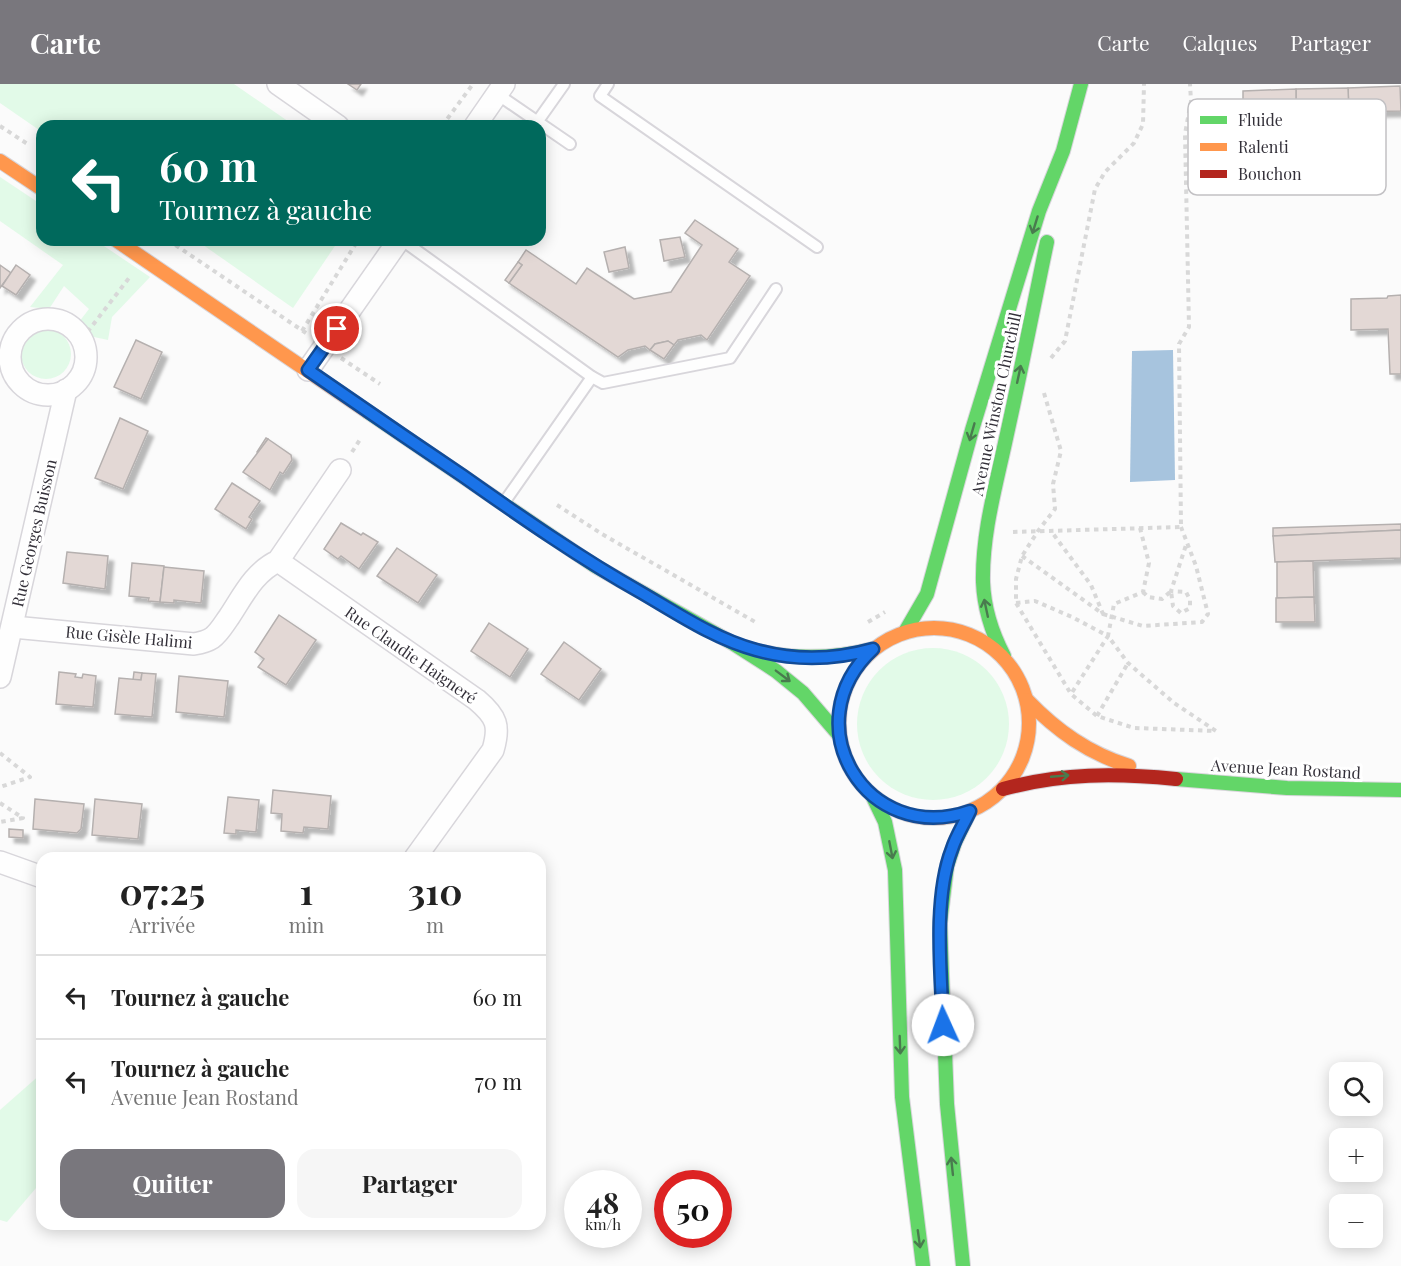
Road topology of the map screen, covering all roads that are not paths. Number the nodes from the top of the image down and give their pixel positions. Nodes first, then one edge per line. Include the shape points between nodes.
1 (278, 84) edge
2 (564, 84) edge
3 (608, 84) edge
4 (1080, 84) edge
5 (500, 89) edge
6 (329, 120) edge
7 (479, 120) edge
8 (532, 120) edge
9 (539, 120) edge
10 (546, 130) edge
11 (570, 144) dead end
12 (1063, 151) junction
13 (0, 161) edge
14 (36, 185) edge
15 (125, 246) edge
16 (396, 246) edge
17 (408, 246) edge
18 (818, 247) dead end
19 (776, 289) dead end
20 (5, 358) edge
21 (308, 370) junction
22 (592, 377) junction
23 (66, 390) junction
24 (340, 470) dead end
25 (503, 504) junction
26 (278, 561) junction
27 (12, 627) junction
28 (905, 632) junction
29 (734, 644) junction
30 (873, 649) junction
31 (1007, 662) junction
32 (0, 677) edge
33 (1027, 700) junction
34 (839, 735) junction
35 (1169, 777) junction
36 (1003, 789) junction
37 (1401, 790) edge
38 (872, 795) junction
39 (970, 811) junction
40 (419, 852) edge
41 (0, 862) edge
42 (36, 875) edge
43 (923, 1266) edge
44 (963, 1266) edge

1 - 6 street
2 - 9 lane
3 - 18 lane via 600,96
4 - 12 main road, Avenue Winston Churchill
5 - 7 street
5 - 8 lane
10 - 11 lane
12 -> 28 main road, Avenue Winston Churchill via 1039,211 927,594
31 -> 12 main road, Avenue Winston Churchill via 986,608 984,568 988,529
13 - 14 main road
15 - 21 main road
16 - 21 street
17 - 22 lane
19 - 22 lane via 730,358 603,383
20 - 23 street via 30,390 45,394
20 - 23 street, Rue Georges Buisson via 28,324 41,319 68,324 82,339 86,353 78,381
21 - 25 main road
22 - 25 lane
23 - 27 street, Rue Georges Buisson
24 - 26 street, Rue Gisèle Halimi
25 - 29 main road via 595,566
26 - 27 street, Rue Gisèle Halimi via 256,577 221,629 205,642
26 - 40 street, Rue Claudie Haigneré via 477,700 492,716 498,733 493,750
27 - 32 street, Rue Georges Buisson
28 - 30 main road
28 - 31 main road via 931,627 965,633 988,644
29 - 30 main road via 803,658 844,656
29 -> 34 main road via 790,682
30 - 34 main road via 846,684 839,709
31 - 33 main road
33 - 35 main road, Avenue Jean Rostand via 1064,736 1091,753
33 - 36 main road via 1027,743 1018,768
34 - 38 main road via 850,768
36 -> 35 main road, Avenue Jean Rostand via 1033,779 1077,774
35 - 37 main road, Avenue Jean Rostand via 1279,789
36 - 39 main road
38 - 39 main road via 894,810 919,817 945,818
38 -> 43 main road via 885,822 895,870 902,1097
44 -> 39 main road via 948,1115 941,914 948,862
41 - 42 street

